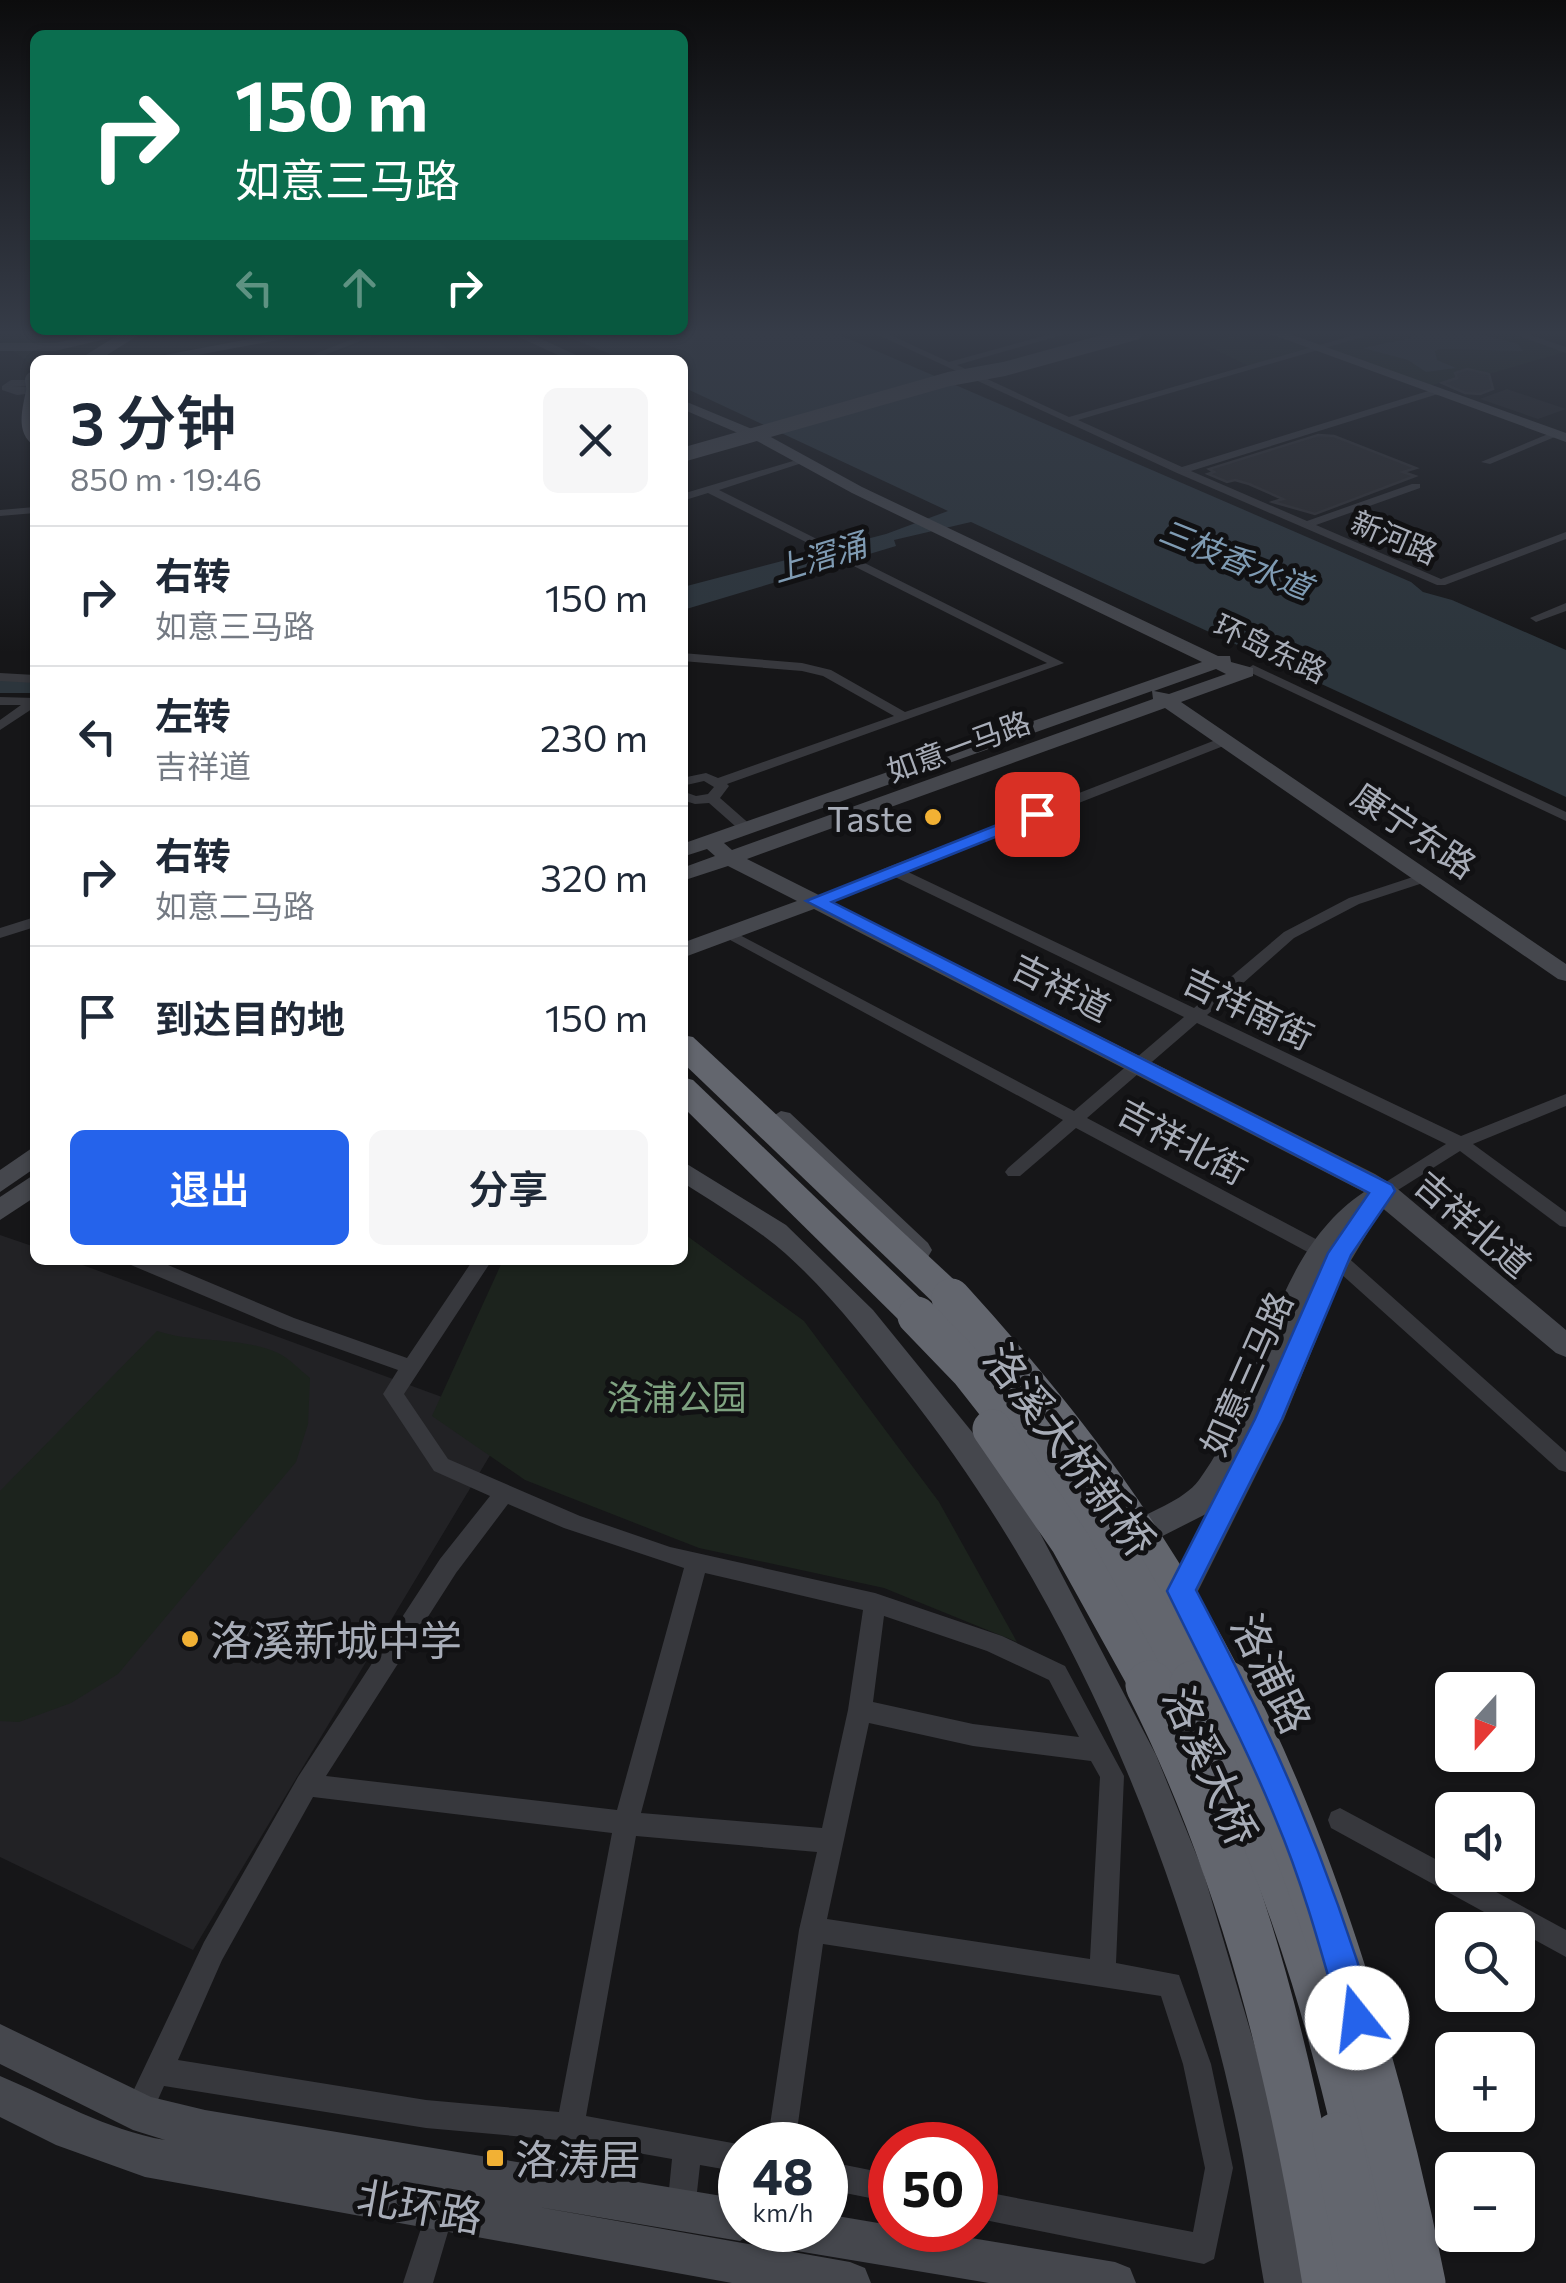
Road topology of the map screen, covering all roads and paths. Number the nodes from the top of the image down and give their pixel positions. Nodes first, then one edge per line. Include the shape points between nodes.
1 (724, 440) edge
2 (728, 440) edge
3 (756, 440) edge
4 (1111, 440) edge
5 (1281, 440) edge
6 (1551, 440) edge
7 (688, 450) edge
8 (688, 450) edge
9 (798, 460) junction
10 (1486, 462) dead end
11 (1180, 471) junction
12 (1416, 486) dead end
13 (710, 490) junction
14 (688, 496) edge
15 (30, 510) edge
16 (0, 512) edge
17 (1306, 525) junction
18 (1566, 535) edge
19 (1566, 607) edge
20 (1536, 618) dead end
21 (688, 658) edge
22 (1235, 666) junction
23 (0, 677) edge
24 (30, 678) edge
25 (1146, 688) junction
26 (0, 702) edge
27 (30, 702) edge
28 (1170, 702) junction
29 (30, 705) edge
30 (904, 717) junction
31 (0, 726) edge
32 (1226, 740) junction
33 (688, 778) edge
34 (720, 782) junction
35 (688, 797) edge
36 (712, 798) junction
37 (1566, 817) edge
38 (748, 830) junction
39 (710, 842) junction
40 (688, 849) edge
41 (729, 858) junction
42 (893, 870) junction
43 (688, 873) edge
44 (1427, 877) junction
45 (816, 901) junction
46 (30, 924) edge
47 (0, 933) edge
48 (727, 934) junction
49 (688, 948) edge
50 (1566, 974) edge
51 (1194, 1014) junction
52 (688, 1048) edge
53 (688, 1051) edge
54 (1138, 1063) junction
55 (688, 1093) edge
56 (1566, 1100) edge
57 (688, 1107) edge
58 (1075, 1119) junction
59 (1460, 1143) junction
60 (30, 1158) edge
61 (1014, 1172) dead end
62 (688, 1174) edge
63 (0, 1183) edge
64 (30, 1186) edge
65 (1384, 1191) junction
66 (0, 1212) edge
67 (1566, 1221) edge
68 (1329, 1255) junction
69 (150, 1265) edge
70 (479, 1265) edge
71 (925, 1311) junction
72 (1566, 1346) edge
73 (411, 1367) junction
74 (1566, 1464) edge
75 (1117, 1480) junction
76 (504, 1493) junction
77 (1019, 1524) junction
78 (1150, 1529) junction
79 (697, 1562) junction
80 (1182, 1591) junction
81 (1056, 1594) junction
82 (874, 1603) junction
83 (1216, 1654) junction
84 (1104, 1687) junction
85 (860, 1710) junction
86 (1098, 1751) junction
87 (307, 1784) junction
88 (1340, 1820) dead end
89 (626, 1824) junction
90 (832, 1841) junction
91 (812, 1930) junction
92 (1566, 1944) edge
93 (1102, 1973) junction
94 (0, 2043) edge
95 (164, 2056) junction
96 (0, 2096) edge
97 (138, 2112) junction
98 (784, 2122) edge
99 (570, 2127) junction
100 (687, 2148) junction
101 (718, 2154) edge
102 (441, 2208) junction
103 (998, 2209) edge
104 (680, 2210) junction
105 (718, 2216) edge
106 (848, 2238) edge
107 (418, 2283) edge
108 (850, 2283) edge
109 (1116, 2283) edge
110 (1285, 2283) edge
111 (1327, 2283) edge
112 (1366, 2283) edge
113 (1390, 2283) edge
114 (1424, 2283) edge

1 - 7 street, bridge
2 - 8 street, bridge
3 - 9 street
4 - 11 street, 新河路
5 - 11 street
6 - 10 street
9 - 13 street
9 - 22 street, 环岛东路
11 - 17 street, 新河路
12 - 17 street
13 - 14 street
13 - 30 street via 1058,662
15 - 16 street
17 - 18 street, 新河路 via 1441,584
19 - 20 street
21 - 30 street via 827,673
22 - 25 street, 如意一马路
22 - 28 street, 如意一马路
22 - 37 street, 环岛东路
23 - 24 street
25 - 28 street, 康宁东路
25 - 38 street, 如意一马路
26 - 27 street
28 - 32 street, 康宁东路
28 - 41 street, 如意一马路
29 - 31 street
30 - 34 street
32 - 42 street
32 - 44 street, 康宁东路
33 - 34 street
34 - 36 street via 722,791
35 - 36 street
36 - 38 street
38 - 39 street, 如意一马路
39 - 40 street, 如意一马路
39 - 41 street, 吉祥道
41 - 43 street, 如意一马路
41 - 45 street, 吉祥道
42 - 45 street
42 - 51 street, 吉祥南街
44 - 50 street, 康宁东路
44 - 51 street via 1354,901 1289,935
45 - 48 street
45 - 54 street, 吉祥道
46 - 47 street
48 - 49 street
48 - 58 street, 吉祥北街
51 - 54 street
51 - 59 street, 吉祥南街
52 - 75 street, 洛浦路 via 741,1083 890,1220 998,1333
53 - 71 highway, 洛浦路
54 - 58 street
54 - 65 street, 吉祥道
55 - 71 highway
56 - 59 street, 如意三马路
57 - 71 highway
58 - 61 street
58 - 68 street, 吉祥北街
59 - 65 street, 如意三马路
59 - 67 street, 吉祥南街
60 - 63 street
62 - 77 street via 777,1232 863,1317 967,1446
64 - 66 street
65 - 68 street, 如意三马路
65 - 72 street, 吉祥北道
68 - 74 street, 吉祥北街
68 - 78 street, 如意三马路 via 1210,1490 1190,1510
68 - 80 street, 如意三马路 via 1268,1419
69 - 73 street
70 - 73 street
71 - 111 highway, 洛溪大桥新桥, bridge via 1136,1653 1192,1771 1266,1992 1317,2210
71 - 112 highway, 洛溪大桥, bridge via 1090,1536 1188,1704 1233,1799 1314,2047
71 - 113 highway, 洛溪大桥, bridge via 1027,1416 1206,1702 1250,1794 1309,1958
71 - 114 highway, 洛溪大桥新桥, bridge via 1051,1411 1161,1568 1230,1698 1338,1964
73 - 76 street via 393,1394 441,1465
75 - 77 street via 1116,1498 1098,1518 1036,1535
75 - 78 street, 洛浦路
76 - 79 street
76 - 87 street via 448,1566
77 - 81 street
78 - 80 street, 洛浦路
78 - 81 street, 如意三马路 via 1095,1559
79 - 82 street
79 - 89 street
80 - 83 street, 洛浦路
81 - 84 street
82 - 85 street
82 - 86 street via 1056,1673
83 - 84 street
83 - 114 street, 洛浦路 via 1294,1822 1328,1917 1413,2214
84 - 110 street via 1166,1816 1212,1952 1254,2111
85 - 86 street via 973,1736
85 - 90 street
86 - 93 street via 1112,1776
87 - 89 street
87 - 95 street
88 - 92 street
89 - 90 street
89 - 99 street
90 - 91 street
91 - 93 street
91 - 98 street
93 - 103 street via 1170,1984 1197,2064 1219,2168 1204,2249
94 - 97 street, 北环路
95 - 97 street
95 - 99 street via 164,2072 426,2114
96 - 102 street, 北环路 via 145,2157
97 - 104 street, 北环路 via 205,2130
99 - 100 street
100 - 101 street
100 - 104 street
102 - 107 street
102 - 108 street, 北环路
104 - 105 street, 北环路
106 - 109 street

